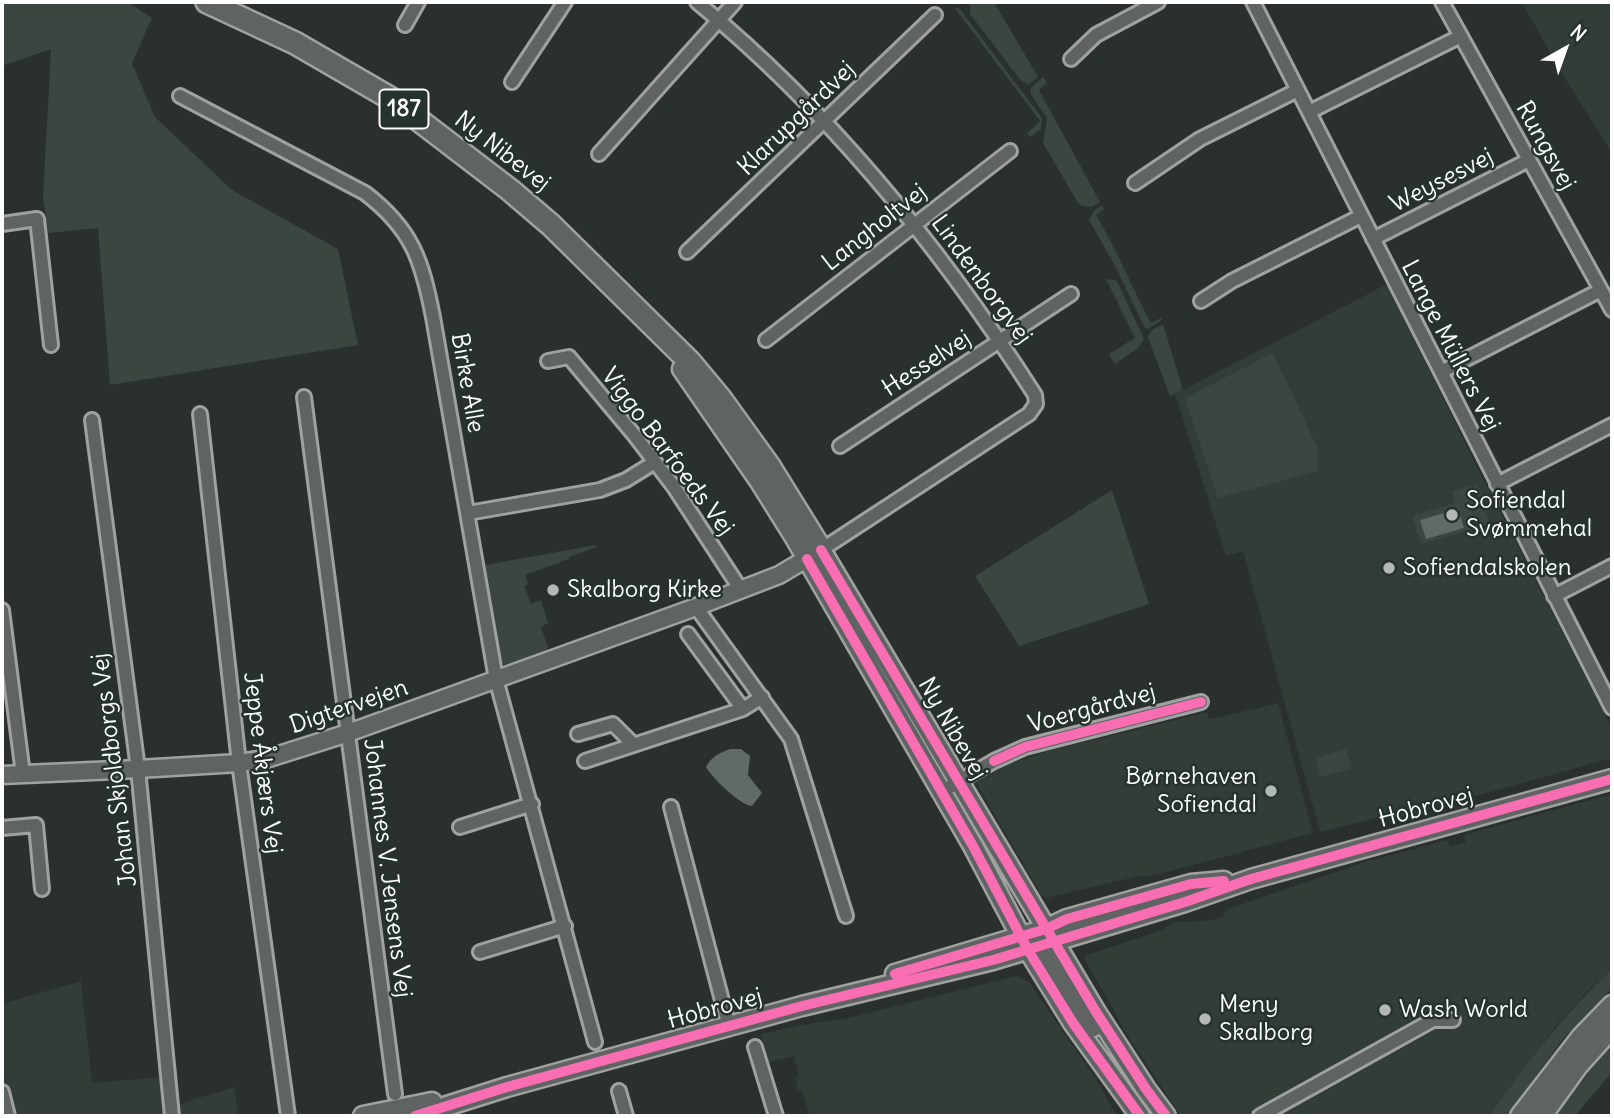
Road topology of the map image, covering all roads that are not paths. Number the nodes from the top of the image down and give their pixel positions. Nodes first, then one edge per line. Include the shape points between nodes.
1 (207, 2) edge
2 (418, 2) edge
3 (565, 2) edge
4 (697, 2) edge
5 (734, 2) edge
6 (1158, 2) edge
7 (1253, 2) edge
8 (1442, 2) edge
9 (935, 15) dead end
10 (719, 19) junction
11 (405, 25) dead end
12 (1461, 36) junction
13 (1071, 59) dead end
14 (512, 82) dead end
15 (1298, 90) junction
16 (180, 96) dead end
17 (1309, 112) junction
18 (825, 121) junction
19 (1010, 151) dead end
20 (599, 154) dead end
21 (1529, 160) junction
22 (1135, 183) dead end
23 (1362, 216) junction
24 (915, 223) junction
25 (2, 224) edge
26 (1373, 239) junction
27 (687, 253) dead end
28 (1601, 290) junction
29 (1071, 294) dead end
30 (1201, 300) dead end
31 (636, 307) junction
32 (1612, 310) edge
33 (766, 340) dead end
34 (1000, 341) junction
35 (51, 345) dead end
36 (548, 361) dead end
37 (682, 369) joint
38 (1441, 372) junction
39 (304, 397) dead end
40 (200, 414) dead end
41 (92, 420) dead end
42 (1612, 425) edge
43 (840, 446) dead end
44 (655, 462) junction
45 (1497, 484) junction
46 (468, 513) junction
47 (814, 554) junction
48 (1612, 566) edge
49 (741, 590) junction
50 (1554, 596) junction
51 (696, 607) junction
52 (2, 610) edge
53 (688, 634) dead end
54 (496, 679) junction
55 (762, 697) junction
56 (1201, 702) dead end
57 (1612, 708) edge
58 (743, 709) junction
59 (348, 733) junction
60 (578, 734) dead end
61 (635, 745) junction
62 (585, 761) dead end
63 (240, 763) junction
64 (138, 769) junction
65 (23, 774) junction
66 (2, 775) edge
67 (1612, 779) edge
68 (958, 781) junction
69 (941, 792) junction
70 (531, 804) junction
71 (671, 807) dead end
72 (460, 827) dead end
73 (2, 828) edge
74 (1251, 879) junction
75 (42, 889) dead end
76 (846, 916) dead end
77 (565, 926) junction
78 (1037, 940) junction
79 (480, 952) dead end
80 (1612, 1005) edge
81 (802, 1006) junction
82 (1453, 1020) dead end
83 (729, 1027) junction
84 (1612, 1028) edge
85 (596, 1042) dead end
86 (755, 1047) dead end
87 (1102, 1062) junction
88 (507, 1087) junction
89 (619, 1091) dead end
90 (2, 1092) edge
91 (395, 1094) dead end
92 (8, 1116) edge
93 (172, 1116) edge
94 (288, 1116) edge
95 (363, 1116) edge
96 (415, 1116) edge
97 (626, 1116) edge
98 (776, 1116) edge
99 (1140, 1116) edge
100 (1151, 1116) edge
101 (1166, 1116) edge
102 (1260, 1116) edge
103 (1520, 1116) edge
104 (1542, 1116) edge

1 - 31 highway, Ny Nibevej / 187 via 295,43 390,98 510,190
2 - 11 street
3 - 14 street
4 - 10 street, Lindenborgvej
5 - 10 street
6 - 13 street via 1096,35
7 - 15 street, Lange Müllers Vej
8 - 12 street, Rungsvej
9 - 18 street, Klarupgårdvej
10 - 18 street, Lindenborgvej
10 - 20 street
12 - 17 street
12 - 21 street, Rungsvej
15 - 17 street, Lange Müllers Vej
15 - 22 street via 1200,139
16 - 46 street, Birke Alle via 365,193 402,228 422,268
17 - 23 street, Lange Müllers Vej
18 - 24 street, Lindenborgvej
18 - 27 street, Klarupgårdvej
19 - 24 street, Langholtvej
21 - 26 street, Weysesvej
21 - 28 street, Rungsvej
23 - 26 street, Lange Müllers Vej
23 - 30 street
24 - 33 street, Langholtvej
24 - 34 street, Lindenborgvej
25 - 35 street via 37,219
26 - 38 street, Lange Müllers Vej
28 - 32 street, Rungsvej
28 - 38 street
29 - 34 street, Hesselvej
31 - 37 highway, Ny Nibevej / 187
31 - 47 highway, Ny Nibevej / 187 via 680,349 720,398 769,466
34 - 43 street, Hesselvej
34 - 47 street, Lindenborgvej via 1035,395 1036,404 1029,414
36 - 44 street, Viggo Barfoeds Vej via 569,358
37 - 47 main road, Ny Nibevej / 187
38 - 45 street, Lange Müllers Vej
39 - 59 street, Johannes V. Jensens Vej
40 - 63 street, Jeppe Åkjærs Vej
41 - 64 street, Johan Skjoldborgs Vej
42 - 45 street
44 - 46 street via 600,490
44 - 49 street, Viggo Barfoeds Vej
45 - 50 street, Lange Müllers Vej
46 - 54 street, Birke Alle
47 - 49 street, Digtervejen
47 - 68 main road, Ny Nibevej / 187
47 - 69 main road, Ny Nibevej / 187
48 - 50 street
49 - 51 street, Digtervejen
50 - 57 street, Lange Müllers Vej
51 - 54 street, Digtervejen
51 - 55 street
52 - 65 street
53 - 58 street
54 - 59 street, Digtervejen
54 - 70 street, Birke Alle
55 - 58 street
55 - 76 street via 791,739
56 - 68 street, Voergårdvej via 1026,747
58 - 61 street
59 - 63 street, Digtervejen
59 - 91 street, Johannes V. Jensens Vej
60 - 61 street via 613,724
61 - 62 street
63 - 64 street, Digtervejen
63 - 94 street, Jeppe Åkjærs Vej
64 - 65 street, Digtervejen
64 - 93 street, Johan Skjoldborgs Vej
65 - 66 street, Digtervejen
67 - 74 main road, Hobrovej
68 - 69 street, Voergårdvej
68 - 78 main road, Ny Nibevej / 187
69 - 78 main road, Ny Nibevej / 187
70 - 72 street
70 - 77 street, Birke Alle
71 - 83 street
73 - 75 street via 36,825
74 - 78 main road, Hobrovej via 1185,902
74 - 78 main road, Hobrovej via 1191,884 1068,919
77 - 79 street
77 - 85 street, Birke Alle
78 - 81 main road, Hobrovej via 867,983
78 - 81 main road, Hobrovej via 931,976
78 - 87 main road, 187 via 1073,1023
78 - 101 main road, 187
80 - 103 main road
81 - 83 main road, Hobrovej
82 - 102 street via 1433,1020
83 - 88 main road, Hobrovej
84 - 104 main road
86 - 98 street
87 - 99 main road, 187
87 - 100 main road
88 - 95 main road, Hobrovej
88 - 96 main road, Hobrovej
89 - 97 street
90 - 92 street

